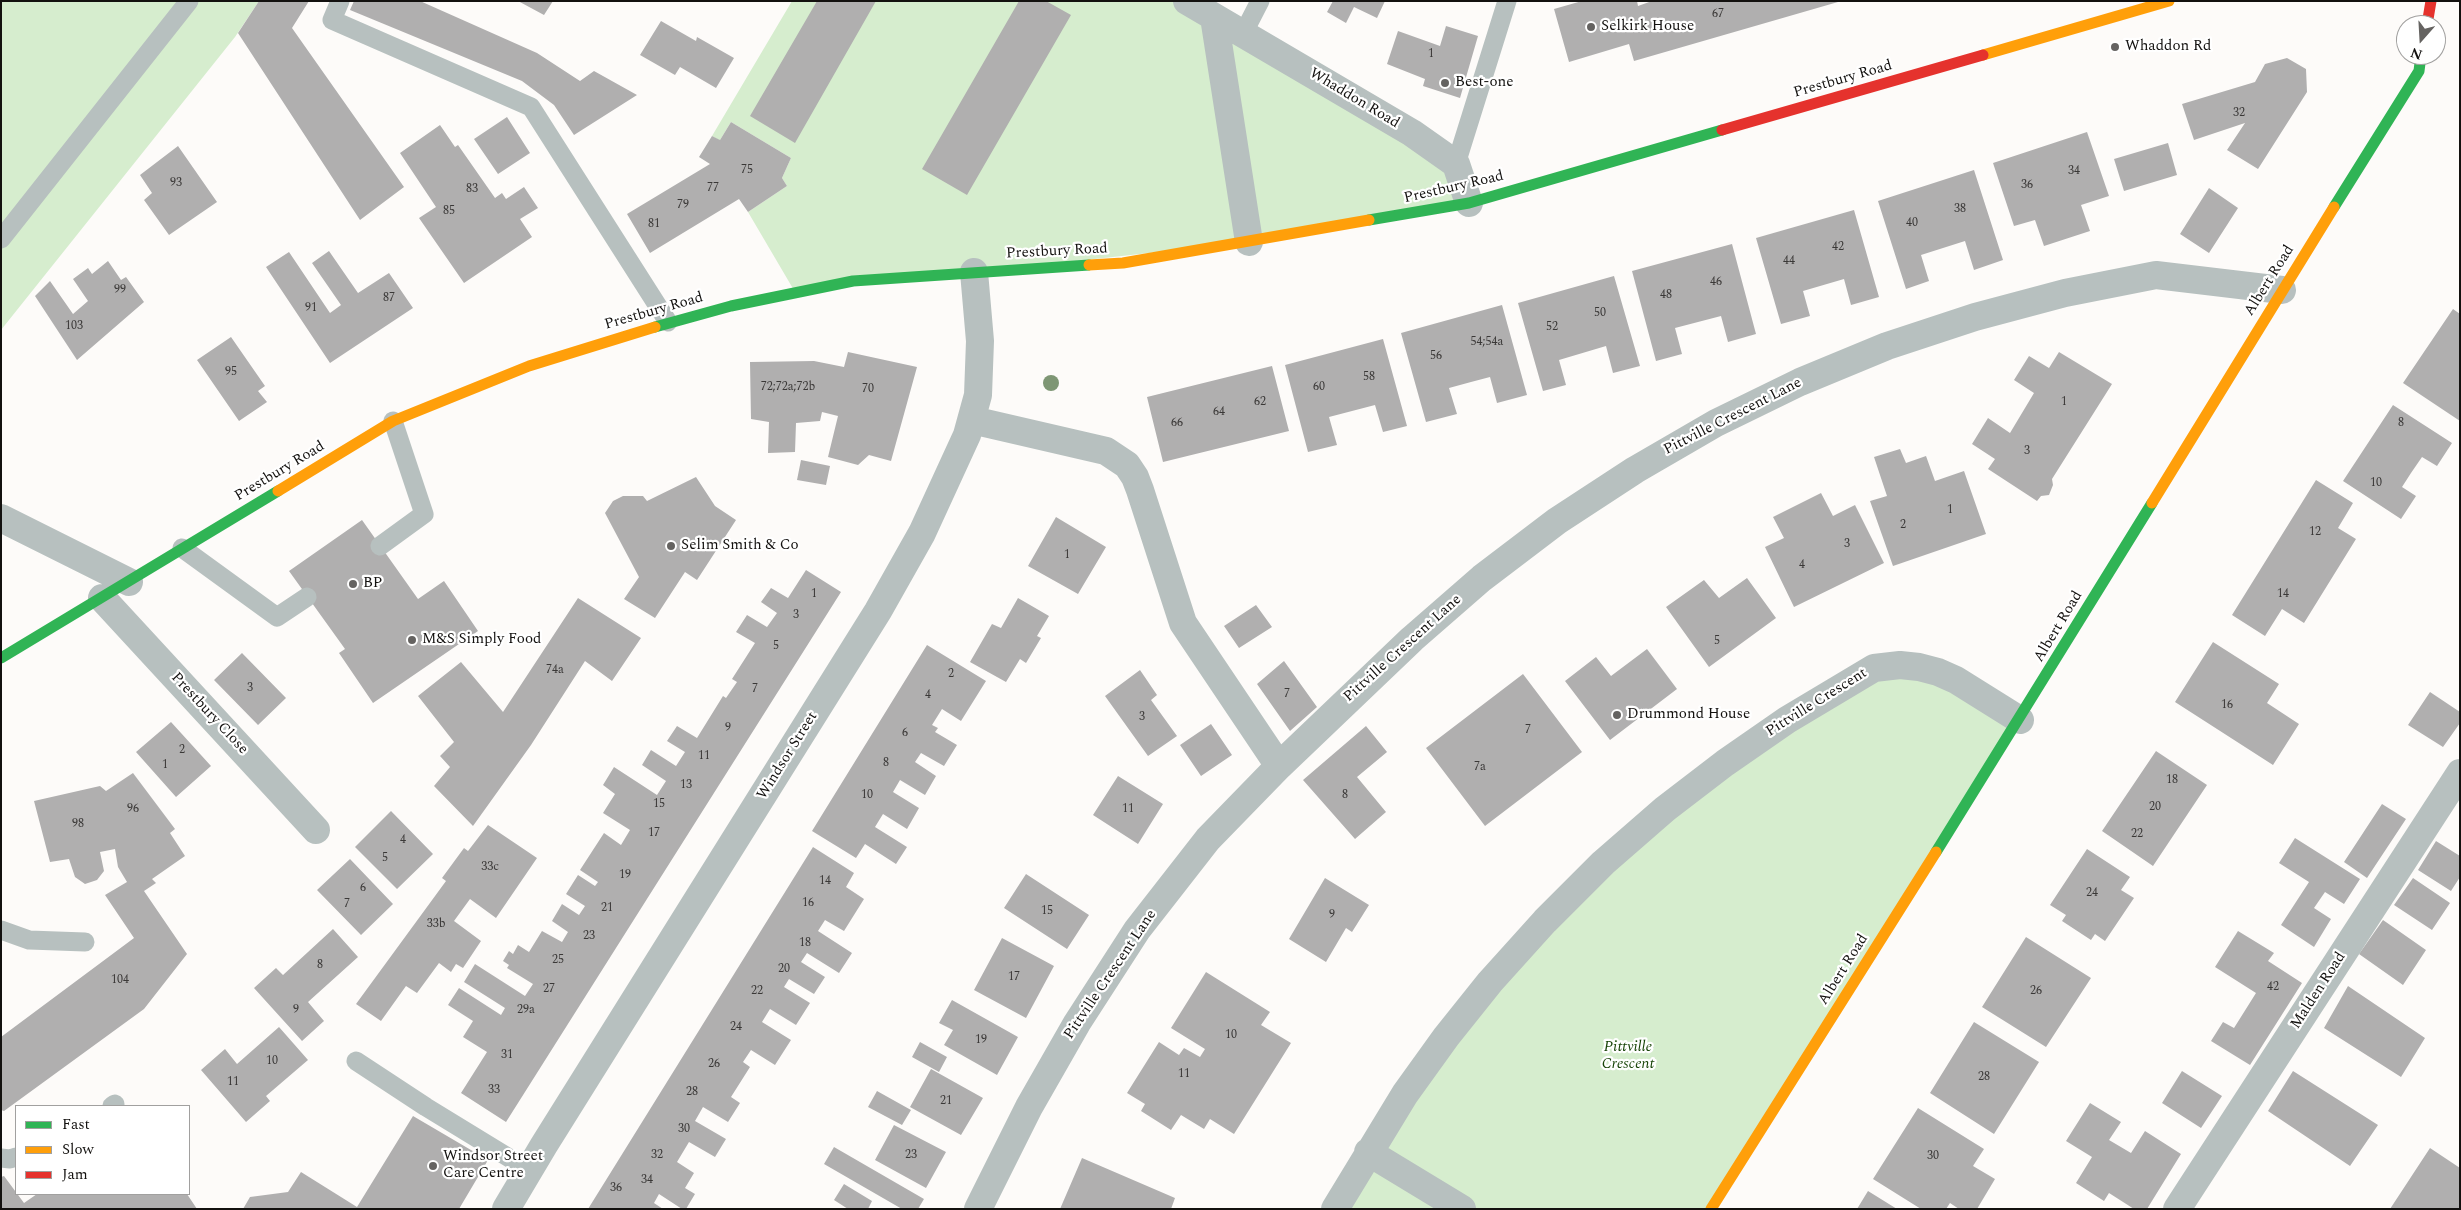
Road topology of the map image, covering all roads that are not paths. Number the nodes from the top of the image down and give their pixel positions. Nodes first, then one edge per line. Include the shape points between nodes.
1 (189, 1) edge
2 (340, 1) edge
3 (1188, 1) edge
4 (1260, 1) edge
5 (1507, 1) edge
6 (2169, 1) edge
7 (2431, 1) edge
8 (2429, 15) edge
9 (1214, 17) junction
10 (1243, 34) junction
11 (2420, 65) edge
12 (1456, 164) junction
13 (1469, 203) junction
14 (1, 239) edge
15 (1249, 242) junction
16 (974, 272) junction
17 (2282, 290) junction
18 (668, 322) junction
19 (972, 420) junction
20 (393, 421) junction
21 (1, 518) edge
22 (380, 546) dead end
23 (182, 548) junction
24 (129, 582) junction
25 (307, 597) dead end
26 (102, 598) junction
27 (1, 658) edge
28 (2020, 720) junction
29 (1279, 766) junction
30 (2460, 773) edge
31 (316, 830) dead end
32 (1, 930) edge
33 (84, 942) dead end
34 (356, 1061) dead end
35 (1368, 1152) junction
36 (15, 1157) edge
37 (1, 1158) edge
38 (529, 1170) junction
39 (506, 1209) edge
40 (978, 1209) edge
41 (1335, 1209) edge
42 (1462, 1209) edge
43 (1711, 1209) edge
44 (2177, 1209) edge

1 - 14 lane
2 - 18 lane via 332,20 531,107
3 - 9 street, Whaddon Road
4 - 10 lane
5 - 12 lane
6 - 13 main road, Prestbury Road
7 - 8 main road
9 - 10 street, Whaddon Road
9 - 15 street
10 - 12 street, Whaddon Road via 1412,133
11 - 17 main road, Albert Road
12 - 13 street
13 - 15 main road, Prestbury Road
15 - 16 main road, Prestbury Road via 1123,263
16 - 18 main road, Prestbury Road via 853,281
16 - 19 street, Windsor Street via 980,341 978,395
17 - 28 main road, Albert Road
17 - 29 street, Pittville Crescent Lane via 2156,275 2065,293 1975,317 1887,346 1800,382 1700,432 1557,521 1482,578 1412,639
18 - 20 main road, Prestbury Road via 529,366
19 - 29 street via 1100,449 1127,465 1140,490 1183,623
19 - 38 street, Windsor Street via 922,533 878,611
20 - 22 lane via 424,514
20 - 23 main road, Prestbury Road
21 - 24 street
23 - 24 main road, Prestbury Road
23 - 25 lane via 277,617
24 - 26 main road, Prestbury Road
26 - 27 main road, Prestbury Road
26 - 31 street, Prestbury Close
28 - 35 street, Pittville Crescent via 1956,680 1938,672 1900,665 1874,668 1787,720 1665,809 1544,921 1446,1037
28 - 43 main road, Albert Road
29 - 40 street, Pittville Crescent Lane via 1208,839 1138,930 1077,1023 1029,1107
30 - 44 street, Malden Road
32 - 33 lane via 29,940
34 - 38 lane
35 - 41 street, Pittville Crescent
35 - 42 street
36 - 37 lane
38 - 39 street, Windsor Street

